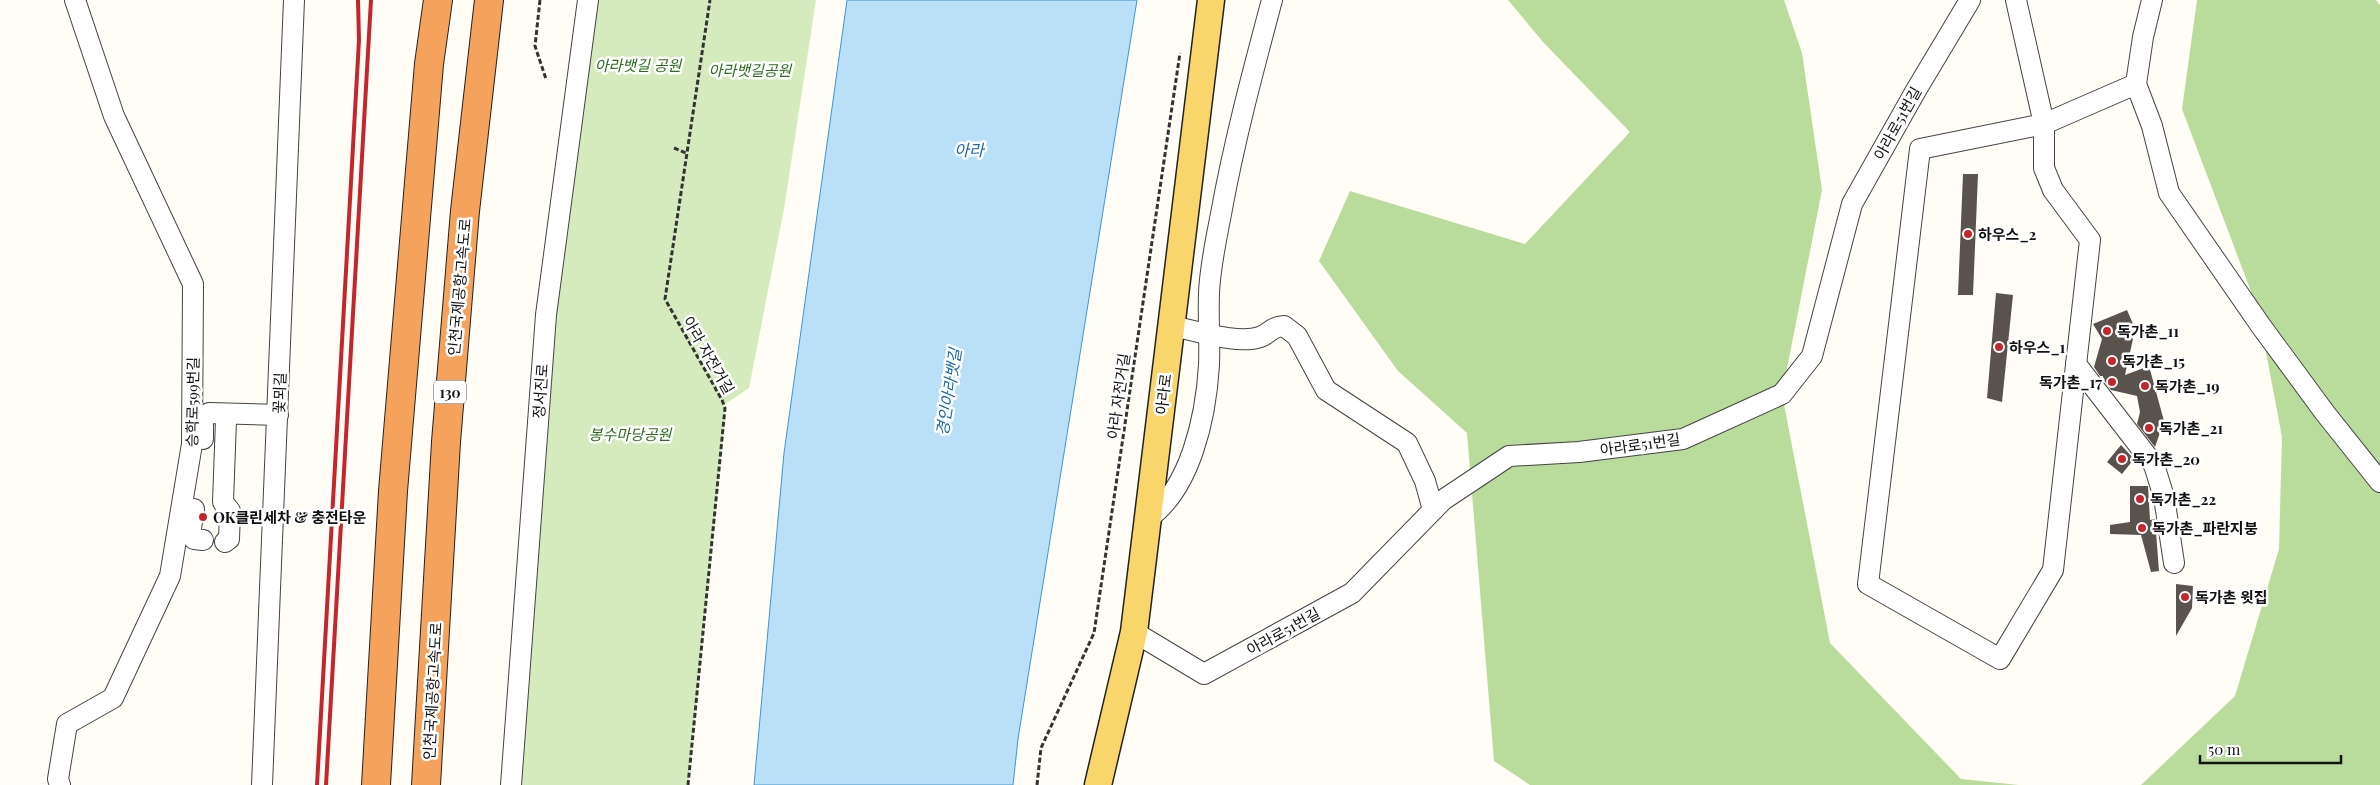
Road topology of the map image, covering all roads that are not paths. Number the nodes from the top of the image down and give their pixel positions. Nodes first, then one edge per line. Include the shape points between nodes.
1 (75, 0) edge
2 (294, 0) edge
3 (438, 0) edge
4 (489, 0) edge
5 (588, 0) edge
6 (1211, 0) edge
7 (1272, 0) edge
8 (1970, 0) edge
9 (2016, 0) edge
10 (2152, 0) edge
11 (2136, 84) junction
12 (2044, 124) junction
13 (1171, 326) junction
14 (1209, 333) junction
15 (2076, 364) junction
16 (231, 414) junction
17 (278, 415) junction
18 (2380, 482) edge
19 (1433, 510) junction
20 (1147, 519) junction
21 (203, 540) dead end
22 (224, 542) dead end
23 (2174, 563) dead end
24 (1134, 632) junction
25 (60, 785) edge
26 (262, 785) edge
27 (376, 785) edge
28 (426, 785) edge
29 (511, 785) edge
30 (1098, 785) edge

1 - 25 street, 승학로599번길 via 114,116 193,284 192,444 170,576 114,698 67,724 58,779
2 - 17 street, 꽃뫼길
3 - 27 highway via 429,64 393,491
4 - 28 highway, 인천국제공항고속도로 / 130 via 465,211 446,442
5 - 29 street, 정서진로 via 546,315
6 - 13 main road, 아라로
7 - 14 street via 1247,91 1221,214 1209,291
8 - 19 street, 아라로51번길 via 1852,204 1812,356 1782,394 1683,439 1579,452 1509,456
9 - 12 street
10 - 11 street
11 - 12 street
11 - 18 street via 2152,126 2170,193 2261,326
12 - 15 street via 2044,168 2053,190 2090,240
12 - 15 street via 1920,149 1868,584 2000,659 2053,570
13 - 14 street
13 - 20 main road, 아라로
14 - 19 street via 1241,340 1284,326 1297,336 1326,390 1407,442
14 - 20 street via 1209,367 1202,420 1191,459 1161,510
15 - 23 street via 2154,465 2164,497
16 - 17 street
16 - 21 street via 209,413 203,419 202,466 190,534 194,539
16 - 22 street via 226,420 223,502 230,512 229,540
17 - 26 street, 꽃뫼길
19 - 24 street, 아라로51번길 via 1352,593 1204,674
20 - 24 main road, 아라로
24 - 30 main road, 아라로

